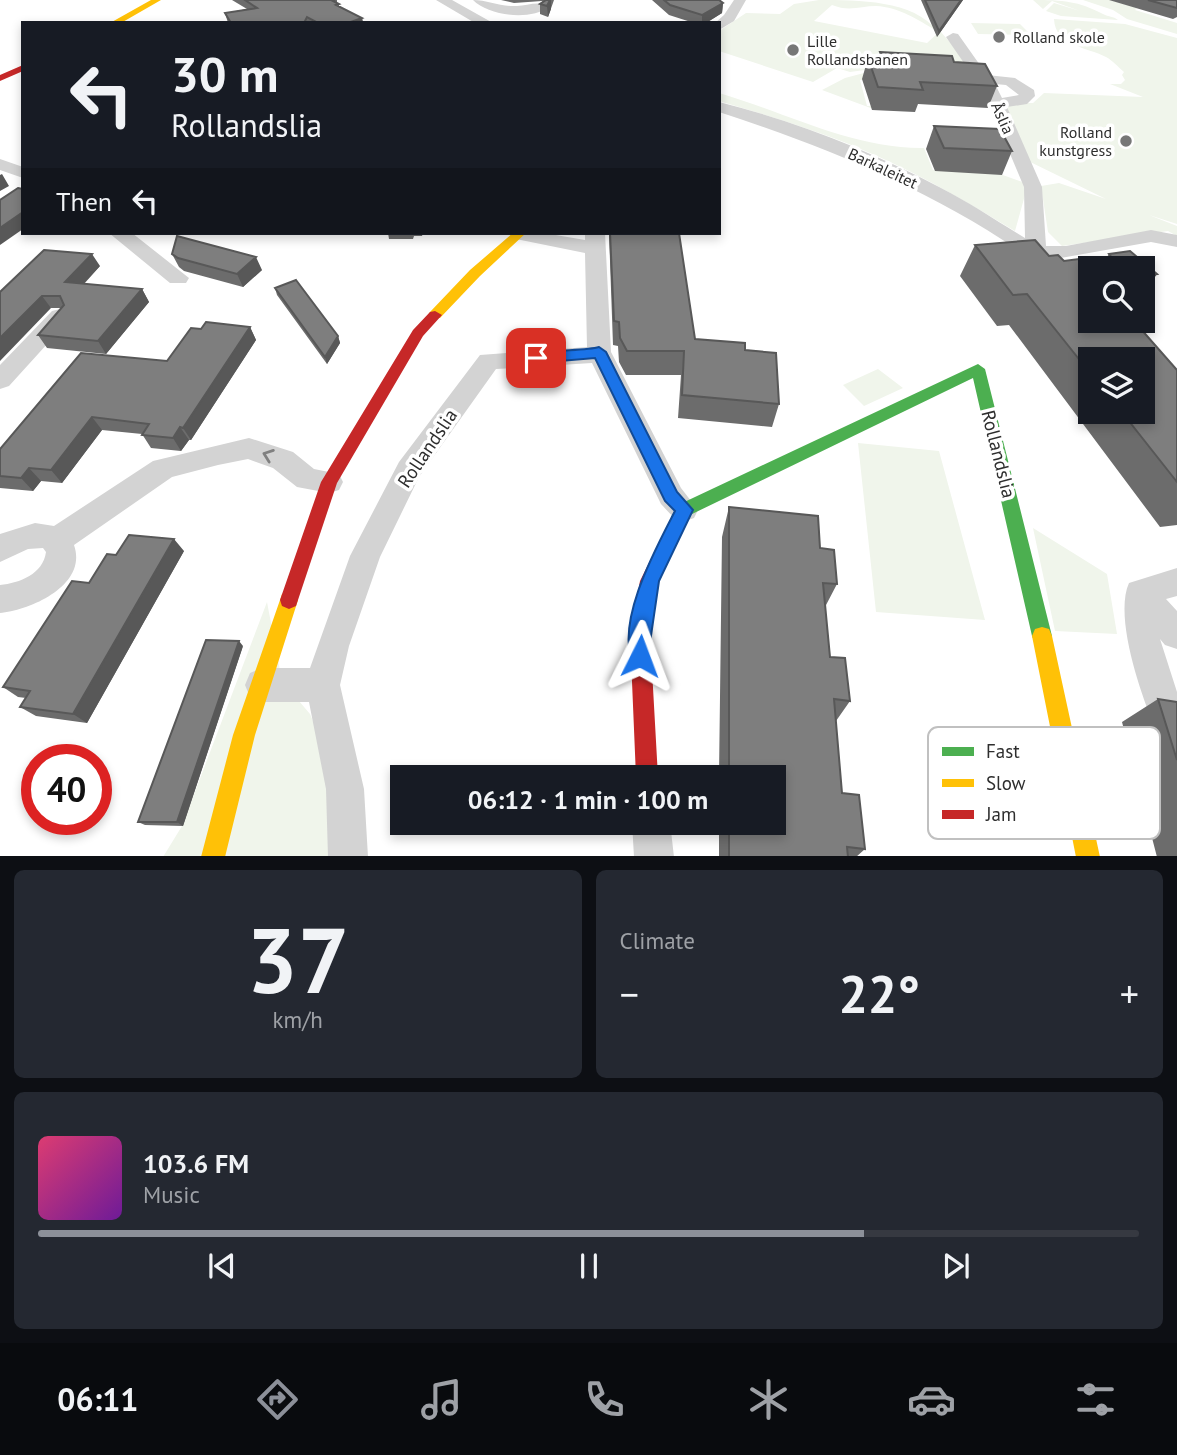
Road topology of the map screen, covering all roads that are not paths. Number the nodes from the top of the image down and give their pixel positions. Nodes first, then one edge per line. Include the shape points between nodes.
1 (157, 0) edge
2 (442, 0) edge
3 (479, 0) edge
4 (740, 0) edge
5 (542, 7) edge
6 (118, 21) edge
7 (482, 21) edge
8 (721, 24) edge
9 (953, 37) dead end
10 (21, 69) edge
11 (0, 78) edge
12 (984, 79) junction
13 (997, 103) junction
14 (721, 108) edge
15 (0, 164) edge
16 (21, 172) edge
17 (122, 235) edge
18 (518, 235) edge
19 (530, 235) edge
20 (594, 241) edge
21 (1177, 241) edge
22 (1036, 253) junction
23 (177, 278) dead end
24 (1078, 290) edge
25 (60, 316) edge
26 (599, 352) junction
27 (0, 380) edge
28 (329, 482) junction
29 (684, 510) junction
30 (57, 540) junction
31 (0, 549) edge
32 (1177, 582) edge
33 (1140, 593) junction
34 (0, 598) edge
35 (1177, 634) edge
36 (262, 685) junction
37 (323, 685) junction
38 (1166, 713) edge
39 (1061, 727) edge
40 (646, 765) edge
41 (652, 835) edge
42 (213, 856) edge
43 (348, 856) edge
44 (654, 856) edge

1 - 6 street
2 - 7 street
3 - 5 street via 515,13
4 - 8 street
9 - 12 street, Åslia
10 - 11 street
12 - 13 street, Åslia
12 - 13 street via 1010,81 1026,90 1021,101
13 - 22 street, Åslia via 1033,187
14 - 22 street, Barkaleitet via 871,161 934,192
15 - 16 street
17 - 23 street
18 - 28 street via 418,333
19 - 20 street
20 - 26 street
21 - 22 street via 1134,238 1066,252
22 - 24 street, Barkaleitet
25 - 27 street
26 - 29 street via 671,496
26 - 37 street, Rollandslia via 489,360 409,470 365,556
28 -> 30 street via 307,478 283,460 249,448 218,454 163,469
28 - 36 street
29 - 39 street, Rollandslia via 978,369
29 - 40 street via 649,581 639,634
30 - 31 street via 39,534 26,536
30 - 34 street via 62,557 49,578 23,595
32 - 33 street
33 - 35 street
33 - 38 street via 1144,640
36 - 37 street
36 - 42 street via 244,735
37 - 43 street, Rollandslia via 345,789
41 - 44 street

